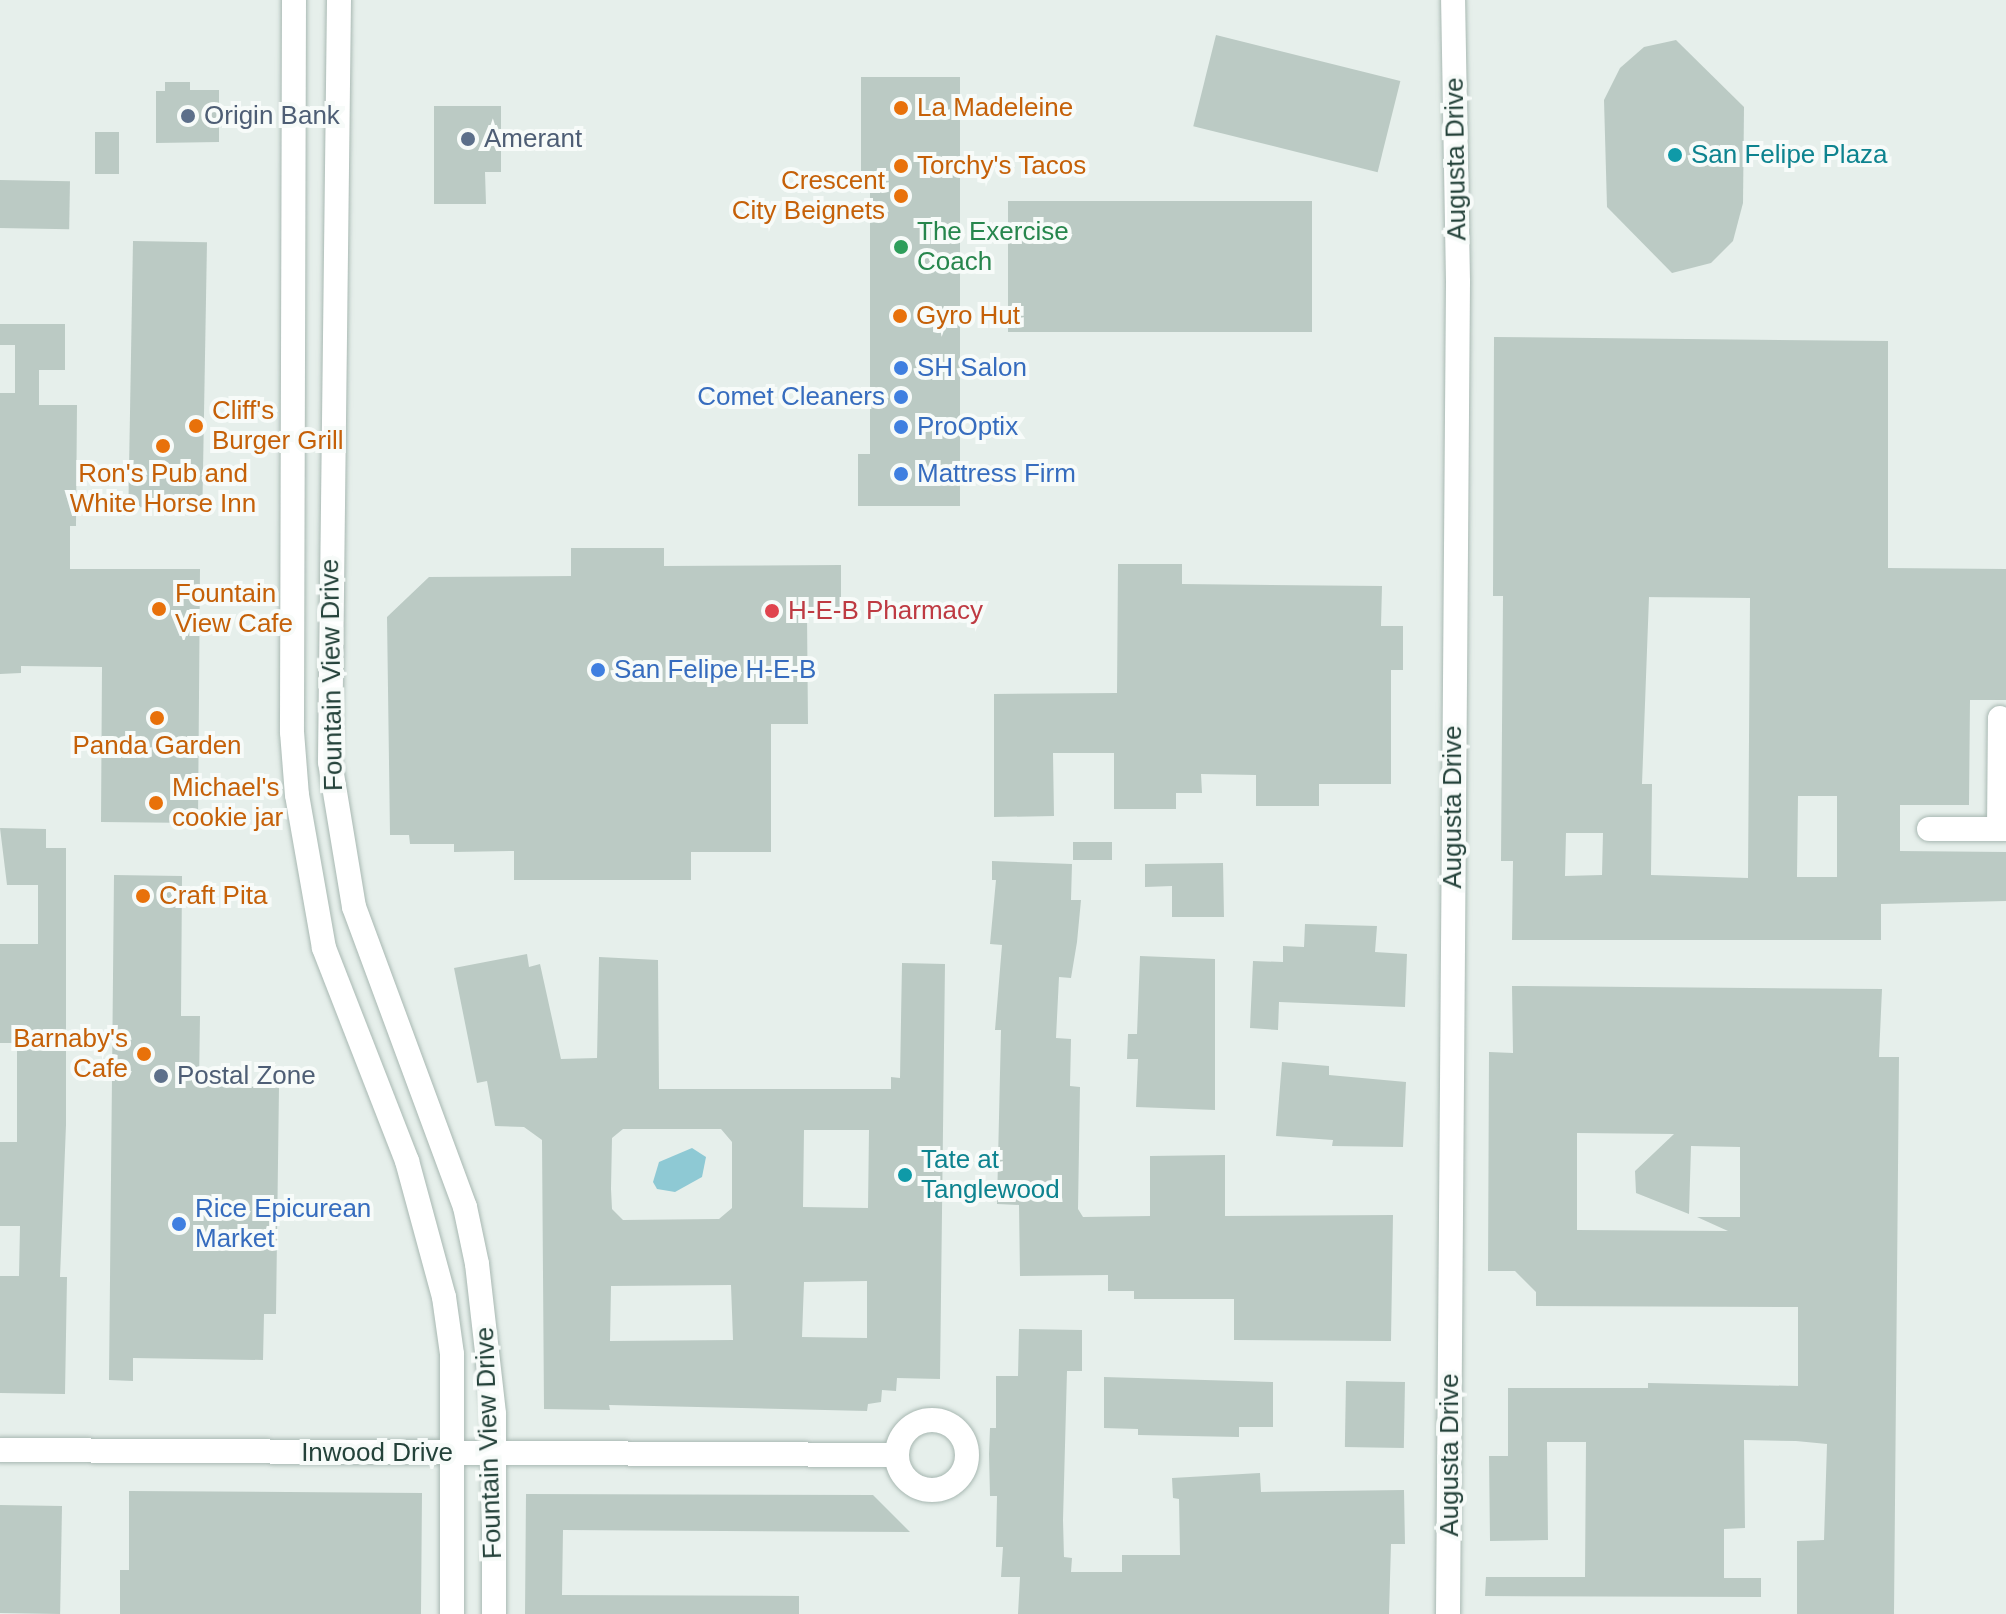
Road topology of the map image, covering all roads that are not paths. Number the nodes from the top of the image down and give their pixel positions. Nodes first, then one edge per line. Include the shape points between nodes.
1 (294, 0) edge
2 (339, 0) edge
3 (1453, 0) edge
4 (2000, 718) dead end
5 (1929, 829) dead end
6 (2003, 829) edge
7 (345, 853) junction
8 (305, 856) junction
9 (407, 1056) junction
10 (374, 1072) junction
11 (0, 1450) edge
12 (494, 1453) junction
13 (454, 1454) junction
14 (897, 1455) dead end
15 (452, 1614) edge
16 (494, 1614) edge
17 (1448, 1614) edge

1 - 8 main road, Fountain View Drive via 292,732
2 - 7 main road, Fountain View Drive via 329,671 330,762
3 - 17 main road, Augusta Drive via 1458,282
4 - 6 main road
5 - 6 main road
7 - 8 main road
7 - 9 main road, Fountain View Drive via 354,907
8 - 10 main road, Fountain View Drive via 324,948
9 - 10 main road
9 - 12 main road, Fountain View Drive via 468,1221 486,1321
10 - 13 main road, Fountain View Drive via 407,1161 444,1297
11 - 13 main road, Inwood Drive
12 - 13 main road, Inwood Drive
12 - 14 main road, Inwood Drive
12 - 16 main road, Fountain View Drive
13 - 15 main road, Fountain View Drive

